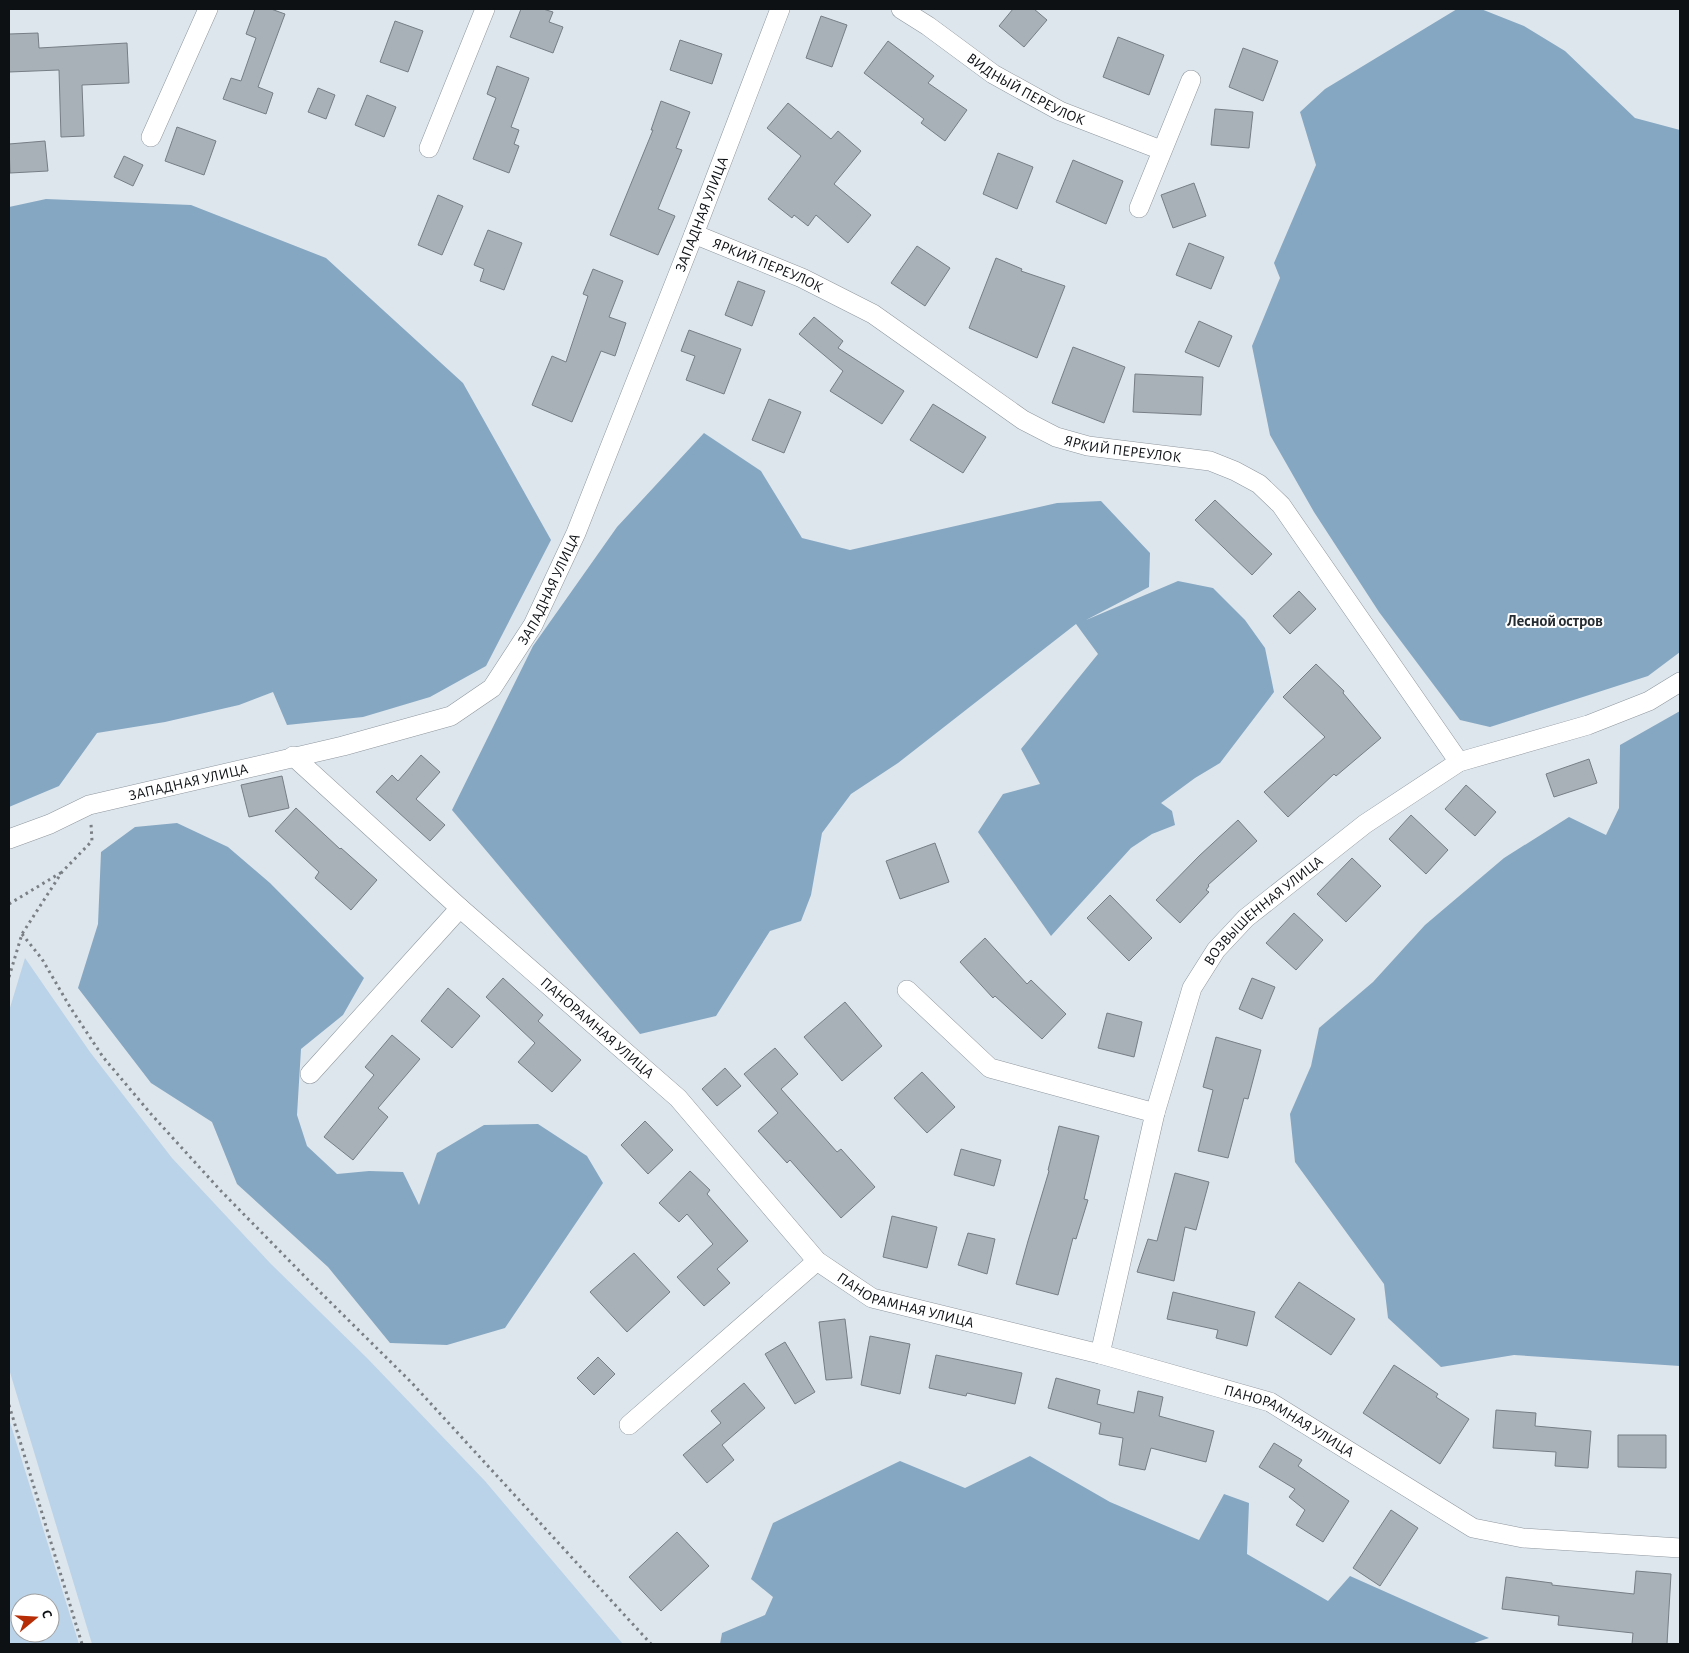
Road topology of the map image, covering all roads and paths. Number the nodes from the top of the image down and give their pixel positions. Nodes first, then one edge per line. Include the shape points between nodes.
1 (208, 9) edge
2 (484, 9) edge
3 (780, 9) edge
4 (901, 9) edge
5 (1191, 80) dead end
6 (151, 137) dead end
7 (429, 148) dead end
8 (1161, 150) junction
9 (1138, 208) dead end
10 (694, 234) junction
11 (1680, 682) edge
12 (293, 756) junction
13 (1459, 762) junction
14 (90, 805) junction
15 (9, 839) edge
16 (62, 872) junction
17 (9, 904) edge
18 (460, 908) junction
19 (22, 934) junction
20 (9, 977) edge
21 (907, 990) dead end
22 (310, 1074) dead end
23 (1155, 1113) junction
24 (817, 1261) junction
25 (1100, 1354) junction
26 (9, 1405) edge
27 (629, 1425) dead end
28 (1680, 1548) edge
29 (82, 1644) edge
30 (651, 1644) edge

1 - 6 street
2 - 7 street
3 - 10 street, ЗАПАДНАЯ УЛИЦА
4 - 8 street, ВИДНЫЙ ПЕРЕУЛОК via 993,74 1060,111
5 - 8 street
8 - 9 street
10 - 12 street, ЗАПАДНАЯ УЛИЦА via 576,533 533,625 492,688 451,716 343,746
10 - 13 street, ЯРКИЙ ПЕРЕУЛОК via 802,278 873,314 1023,420 1056,437 1088,446 1210,461 1235,470 1258,484 1281,505
11 - 13 street, ВОЗВЫШЕННАЯ УЛИЦА via 1649,701 1588,725
12 - 14 street, ЗАПАДНАЯ УЛИЦА
12 - 18 street, ПАНОРАМНАЯ УЛИЦА
13 - 23 street, ВОЗВЫШЕННАЯ УЛИЦА via 1365,824 1246,918 1216,950 1192,988
14 - 15 street, ЗАПАДНАЯ УЛИЦА
14 - 16 path via 92,841
16 - 17 path
16 - 19 path
18 - 22 street
18 - 24 street, ПАНОРАМНАЯ УЛИЦА via 678,1098
19 - 20 path
19 - 30 path via 42,959 103,1057 151,1114 316,1289 411,1382
21 - 23 street via 990,1068
23 - 25 street, ВОЗВЫШЕННАЯ УЛИЦА
24 - 25 street, ПАНОРАМНАЯ УЛИЦА via 872,1298
24 - 27 street
25 - 28 street, ПАНОРАМНАЯ УЛИЦА via 1270,1402 1473,1528 1523,1538
26 - 29 path

